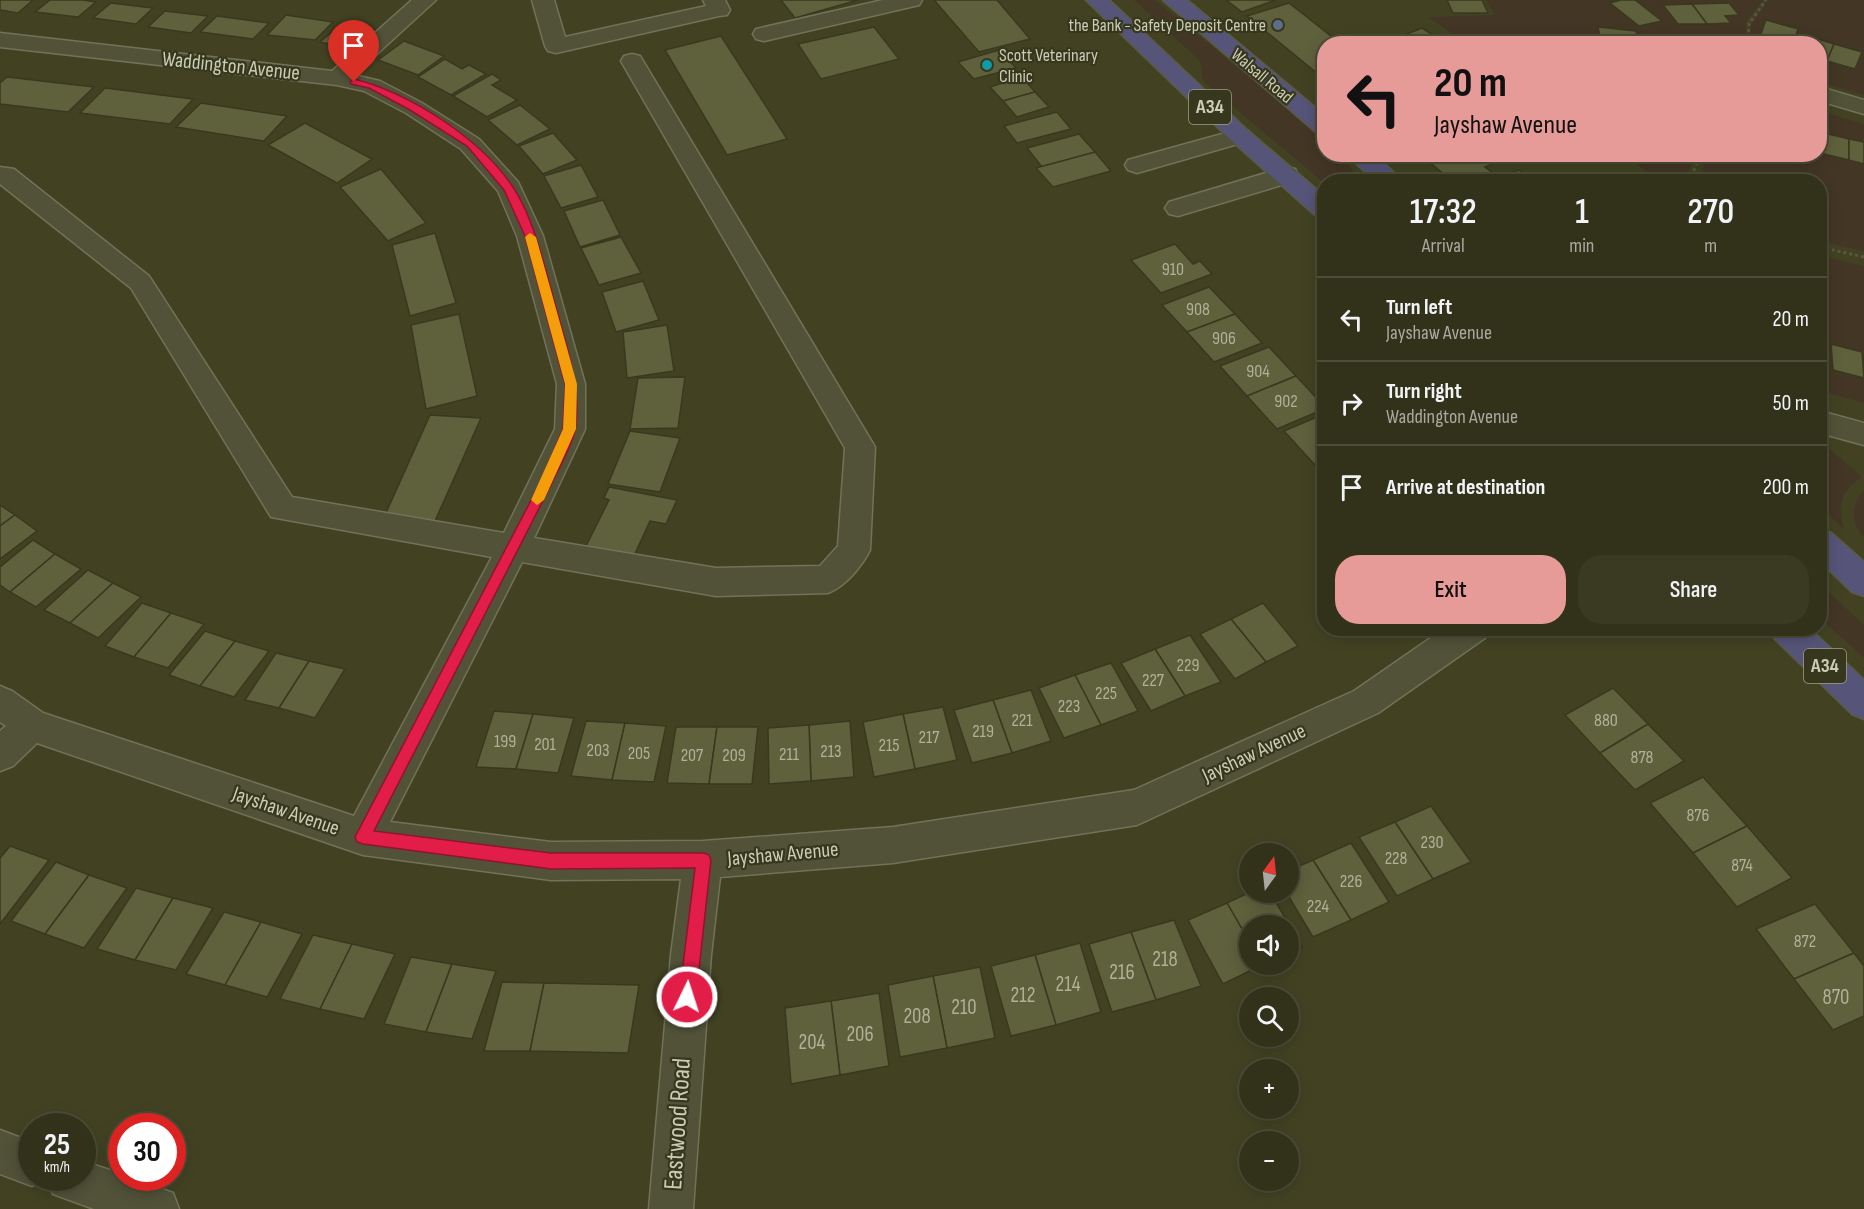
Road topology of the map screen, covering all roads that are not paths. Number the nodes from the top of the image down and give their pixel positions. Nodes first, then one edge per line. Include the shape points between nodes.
1 (425, 0) edge
2 (543, 0) edge
3 (714, 0) edge
4 (911, 0) edge
5 (1098, 0) edge
6 (1174, 0) edge
7 (764, 34) dead end
8 (0, 40) edge
9 (632, 61) dead end
10 (337, 78) junction
11 (1827, 96) edge
12 (1864, 107) edge
13 (1317, 122) edge
14 (1240, 136) junction
15 (1368, 162) edge
16 (1137, 165) dead end
17 (1382, 174) edge
18 (0, 175) edge
19 (1286, 175) junction
20 (1317, 203) edge
21 (1178, 208) dead end
22 (1827, 424) edge
23 (1864, 434) edge
24 (512, 548) junction
25 (1827, 548) edge
26 (1864, 582) edge
27 (1461, 636) edge
28 (1794, 636) edge
29 (0, 702) edge
30 (1864, 703) edge
31 (32, 725) junction
32 (0, 754) edge
33 (363, 837) junction
34 (704, 860) junction
35 (0, 1152) edge
36 (18, 1159) edge
37 (96, 1188) edge
38 (157, 1209) edge
39 (671, 1209) edge

1 - 10 street
2 - 3 street via 556,46 719,10
4 - 7 street
5 - 14 highway, A34
6 - 13 highway, Walsall Road / A34
8 - 10 street, Waddington Avenue
9 - 24 street via 860,447 854,550 828,579 716,582
10 - 24 street, Waddington Avenue via 372,86 470,144 509,188 530,236 571,384 570,429
11 - 12 street
14 - 16 street
14 - 19 highway, A34
15 - 17 highway
18 - 24 street via 5,175 140,282 282,508
19 - 20 highway, A34
19 - 21 street
22 - 23 street
24 - 33 street, Waddington Avenue
25 - 26 highway
27 - 34 street, Jayshaw Avenue via 1366,702 1137,807 893,846
28 - 30 highway, A34
29 - 31 street, Jayshaw Avenue
31 - 32 street
31 - 33 street, Jayshaw Avenue
33 - 34 street, Jayshaw Avenue via 551,861
34 - 39 street, Eastwood Road via 691,955
35 - 36 street
37 - 38 street

